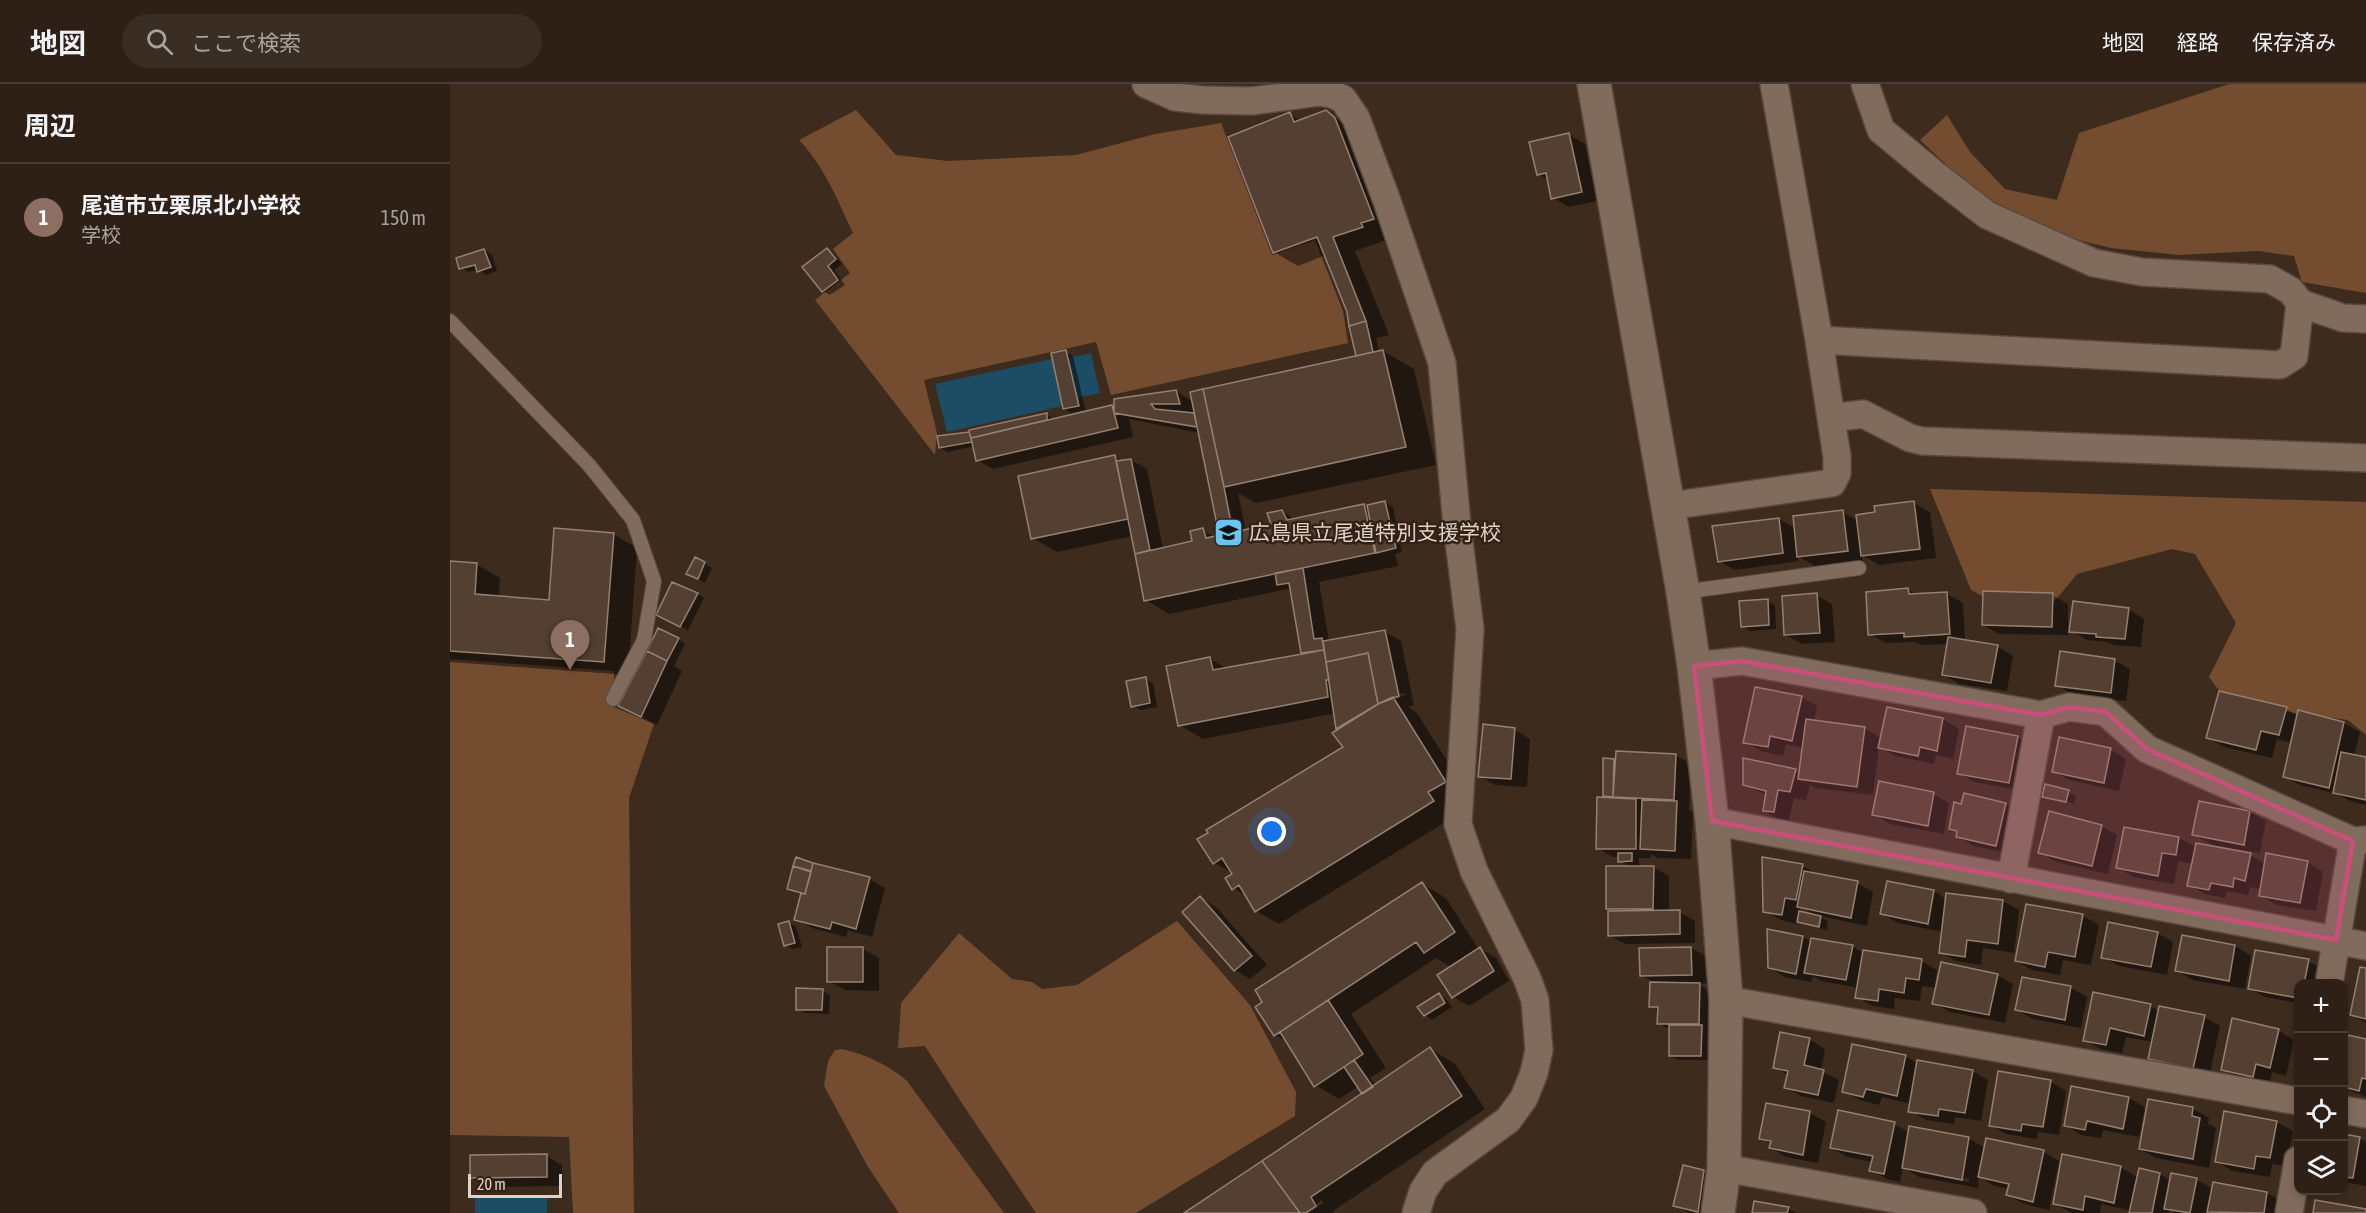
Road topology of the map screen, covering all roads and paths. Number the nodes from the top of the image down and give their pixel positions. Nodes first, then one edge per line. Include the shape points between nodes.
1 (1146, 84) edge
2 (1594, 84) edge
3 (1774, 84) edge
4 (1865, 84) edge
5 (2300, 303) junction
6 (2366, 319) edge
7 (450, 321) edge
8 (1819, 340) junction
9 (1831, 418) junction
10 (2366, 458) edge
11 (1669, 506) junction
12 (1859, 568) dead end
13 (1683, 592) junction
14 (1694, 666) junction
15 (613, 699) dead end
16 (2042, 715) junction
17 (1712, 821) junction
18 (2360, 841) edge
19 (2011, 879) junction
20 (2336, 940) junction
21 (2366, 946) edge
22 (2330, 979) edge
23 (1726, 1000) junction
24 (2294, 1100) edge
25 (2348, 1111) edge
26 (2366, 1114) edge
27 (1724, 1168) junction
28 (2294, 1184) edge
29 (1416, 1213) edge
30 (1718, 1213) edge
31 (1973, 1213) edge
32 (2289, 1213) edge

1 - 29 street via 1175,97 1203,100 1252,101 1319,93 1343,99 1364,139 1442,363 1470,629 1458,824 1474,870 1535,1000 1539,1050 1524,1098 1508,1120 1435,1173 1423,1191
2 - 11 street
3 - 8 street
4 - 5 street via 1881,130 1987,214 2094,263 2142,272 2270,279 2291,291
5 - 6 street via 2343,318
5 - 8 street via 2294,356 2280,365
7 - 15 lane via 590,465 633,520 654,580 644,640
8 - 9 street
9 - 10 street via 1863,414 1922,441
9 - 11 street via 1837,457 1837,473 1832,483
11 - 13 street
12 - 13 lane
13 - 14 street
14 - 16 street via 1742,661
14 - 17 street
16 - 18 street via 2069,707 2106,712 2147,748
16 - 19 street
17 - 19 street
17 - 23 street
18 - 20 street
19 - 20 street
20 - 21 street
20 - 22 street
23 - 24 street
23 - 27 street
25 - 26 street
27 - 30 street
27 - 31 street
28 - 32 street

